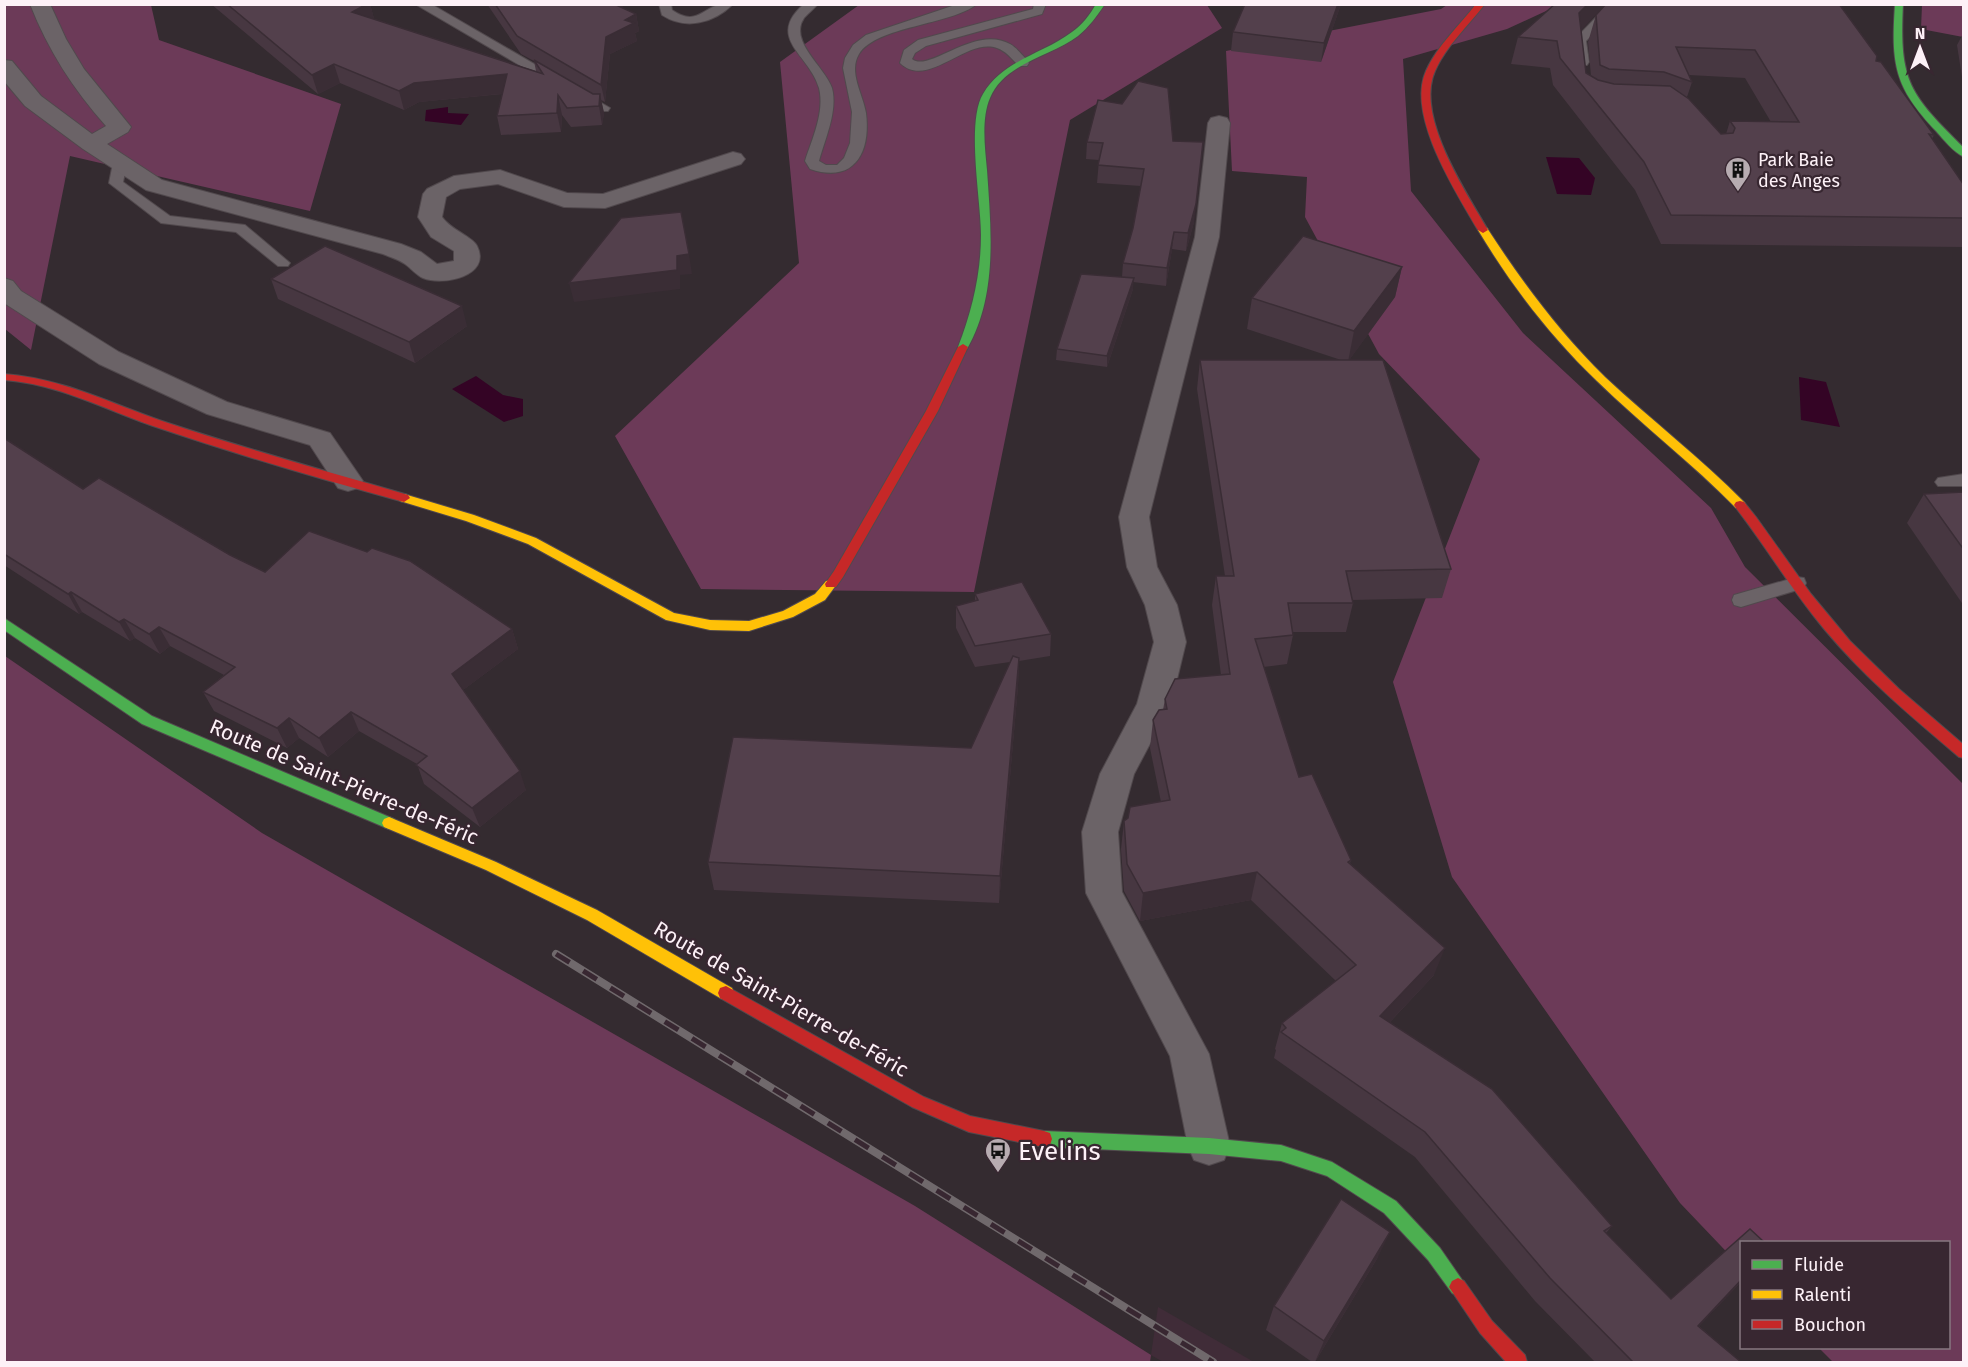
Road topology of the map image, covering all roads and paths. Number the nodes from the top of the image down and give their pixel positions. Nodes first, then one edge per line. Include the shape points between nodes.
1 (40, 4) edge
2 (421, 4) edge
3 (665, 4) edge
4 (727, 4) edge
5 (812, 4) edge
6 (971, 4) edge
7 (1041, 4) edge
8 (1101, 4) edge
9 (1481, 4) edge
10 (1616, 4) edge
11 (1896, 5) edge
12 (1023, 63) junction
13 (4, 66) edge
14 (1584, 76) edge
15 (603, 108) dead end
16 (1219, 123) dead end
17 (91, 144) junction
18 (1964, 154) edge
19 (733, 159) dead end
20 (120, 163) junction
21 (283, 263) dead end
22 (4, 286) edge
23 (4, 377) edge
24 (1964, 480) edge
25 (348, 481) junction
26 (1944, 482) dead end
27 (1797, 583) junction
28 (1741, 600) dead end
29 (4, 623) edge
30 (1964, 753) edge
31 (1209, 1146) junction
32 (1518, 1362) edge

1 - 17 street via 54,39 91,96 120,127
2 - 15 lane
3 - 4 lane via 666,12 685,22 700,21
5 - 6 lane via 795,25 795,42 825,88 825,119 812,161 815,166 833,170 843,168 851,157 859,131 849,62 856,48 870,38
7 - 12 lane via 1038,11 922,43 905,58 911,65 928,65 987,42 1004,46
8 - 12 street via 1081,32
9 - 27 street via 1434,65 1424,88 1443,155 1464,196 1503,261 1563,342 1620,398 1727,490
10 - 14 lane via 1580,40
11 - 18 street via 1902,79 1912,101
12 - 25 street via 1005,71 992,83 980,112 985,267 965,343 937,403 839,574 820,597 788,614 749,626 710,625 671,617 532,541
13 - 17 street via 33,100
16 - 31 street via 1207,237 1134,517 1142,567 1161,605 1170,642 1155,704 1117,774 1100,832 1104,893 1189,1054
17 - 20 street
19 - 20 street via 605,201 564,200 500,177 454,183 435,194 430,217 440,232 466,248 467,264 454,271 431,272 412,257 392,249 154,185
20 - 21 lane via 116,183 166,220 240,228
22 - 25 street via 12,296 109,358 217,408 320,439
23 - 25 street via 48,384 158,423
24 - 26 lane
27 - 28 lane
27 - 30 street via 1829,627 1893,691
29 - 31 street, Route de Saint-Pierre-de-Féric via 147,720 491,866 592,915 918,1102 969,1124 1032,1138
31 - 32 street, Route de Saint-Pierre-de-Féric via 1281,1153 1332,1170 1390,1207 1434,1254 1486,1327

